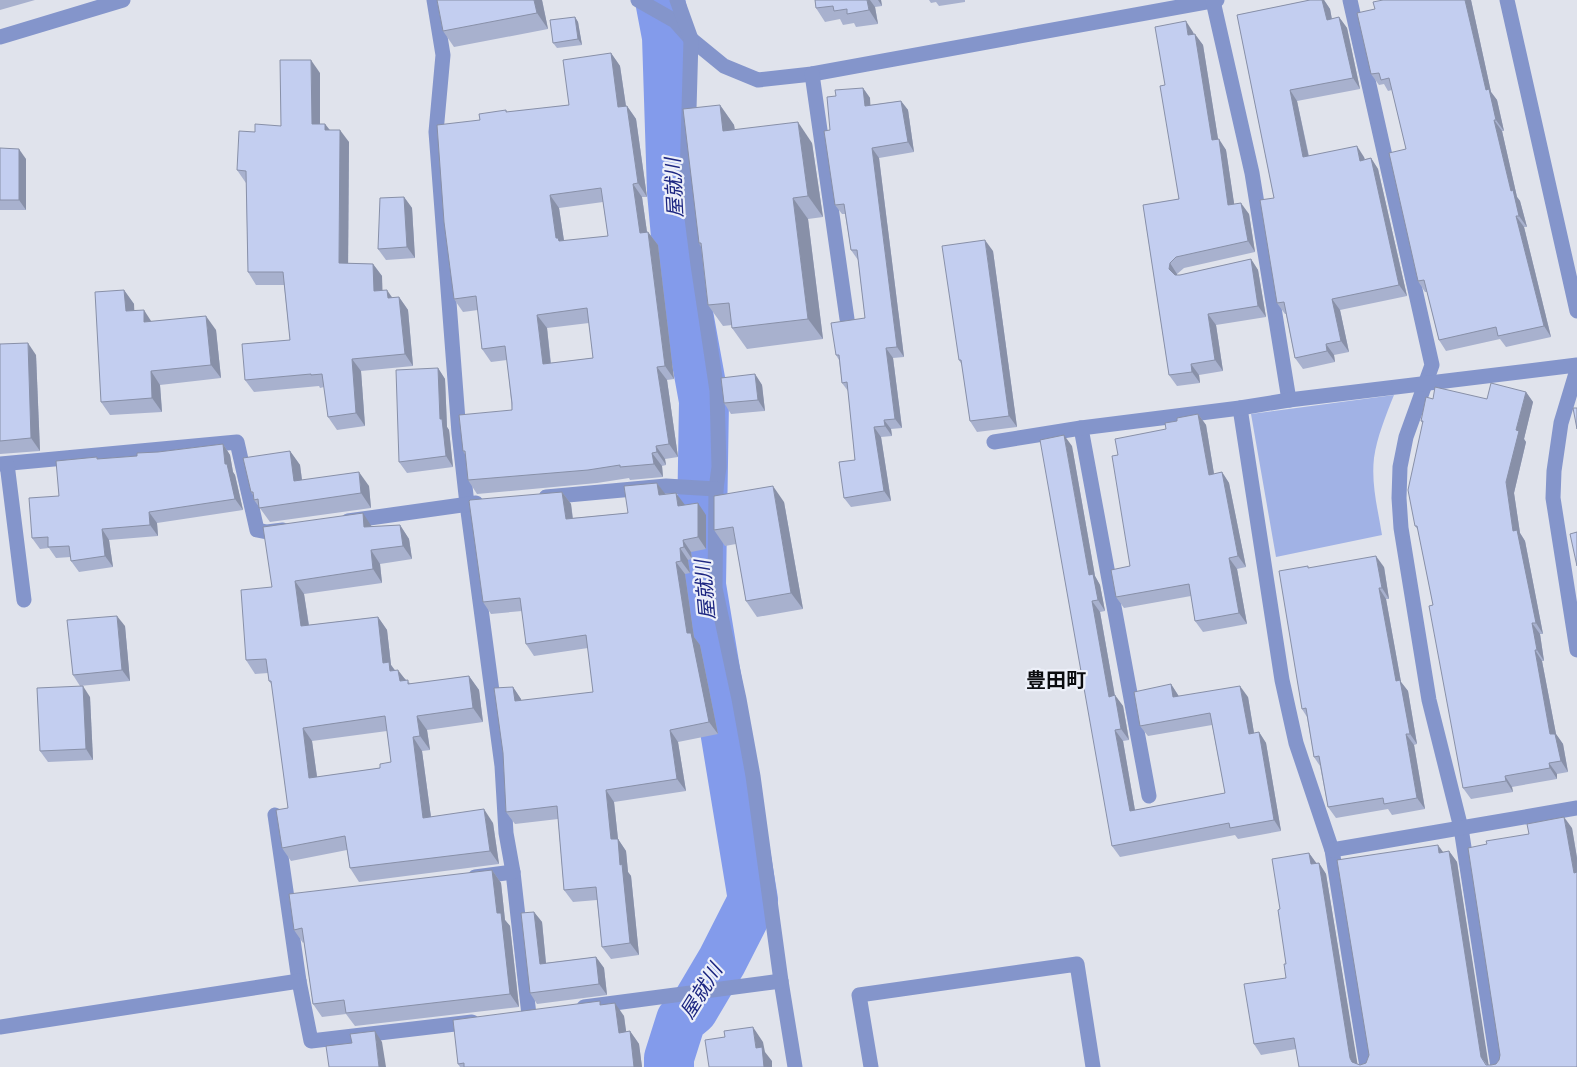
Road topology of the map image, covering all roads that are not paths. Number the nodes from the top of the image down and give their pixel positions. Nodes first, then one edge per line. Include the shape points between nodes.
1 (123, 0) edge
2 (434, 0) edge
3 (638, 0) edge
4 (677, 0) edge
5 (1215, 0) edge
6 (1350, 0) edge
7 (1507, 0) edge
8 (0, 36) edge
9 (691, 39) junction
10 (812, 74) junction
11 (1266, 258) junction
12 (1248, 263) edge
13 (1577, 311) edge
14 (847, 319) edge
15 (1577, 365) edge
16 (1577, 370) edge
17 (1424, 384) junction
18 (1289, 400) junction
19 (1240, 408) junction
20 (1082, 428) junction
21 (994, 442) dead end
22 (4, 464) edge
23 (705, 488) junction
24 (527, 499) edge
25 (487, 502) edge
26 (467, 504) junction
27 (333, 523) edge
28 (295, 528) edge
29 (24, 600) dead end
30 (1577, 650) edge
31 (1149, 796) dead end
32 (1577, 808) edge
33 (275, 815) edge
34 (1461, 828) junction
35 (1332, 850) junction
36 (513, 872) junction
37 (465, 878) edge
38 (781, 980) junction
39 (299, 981) junction
40 (568, 1009) edge
41 (548, 1012) edge
42 (489, 1020) edge
43 (0, 1027) edge
44 (795, 1067) edge
45 (870, 1067) edge
46 (1093, 1067) edge
47 (1367, 1067) edge
48 (1498, 1067) edge

1 - 8 street
2 - 26 street via 443,55 436,132
3 - 9 street via 675,22
4 - 9 street
5 - 10 street
5 - 11 street via 1252,174
6 - 17 street via 1432,365
7 - 13 street
9 - 10 street via 724,66 758,80
9 - 23 street via 687,179 717,390 719,467
10 - 14 street
11 - 12 street
11 - 18 street
15 - 17 street
16 - 30 street via 1558,441 1553,498
17 - 18 street
17 - 34 street via 1406,437 1400,467 1401,528 1429,700
18 - 19 street
19 - 20 street
19 - 35 street via 1282,680 1296,742
20 - 21 street
20 - 31 street
22 - 28 street via 237,442 257,530 267,532
22 - 29 street
23 - 24 street via 666,486
23 - 38 street via 715,588 753,776
25 - 26 street
26 - 27 street
26 - 36 street
32 - 34 street
33 - 39 street
34 - 35 street
34 - 48 street
35 - 47 street
36 - 37 street
36 - 41 street via 524,1015
38 - 40 street
38 - 44 street
39 - 42 street via 311,1042
39 - 43 street
45 - 46 street via 859,995 1077,964

